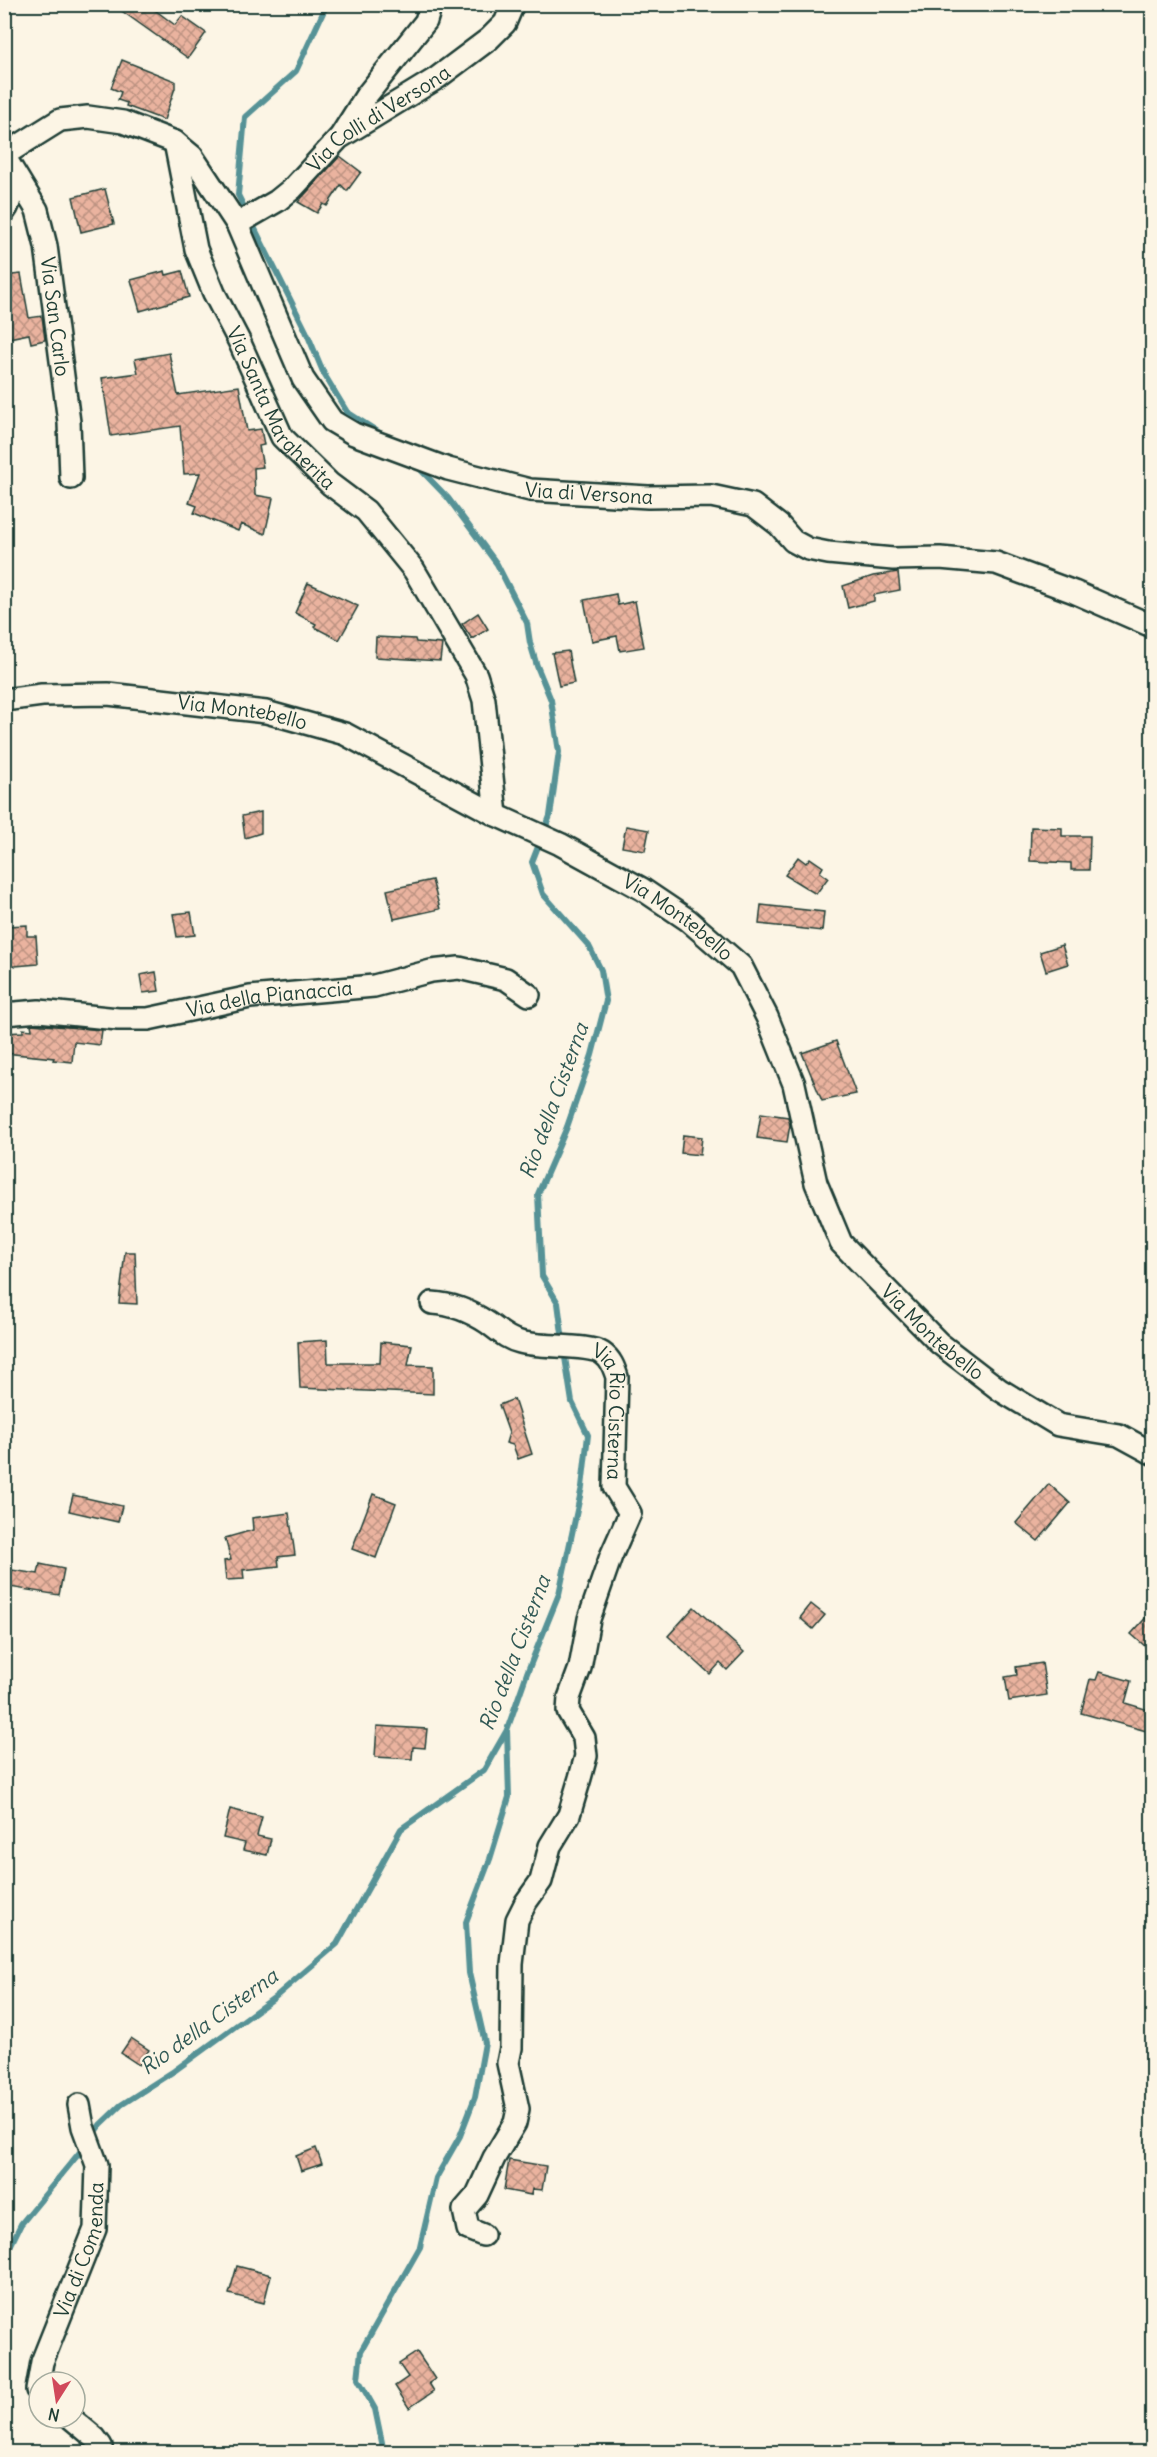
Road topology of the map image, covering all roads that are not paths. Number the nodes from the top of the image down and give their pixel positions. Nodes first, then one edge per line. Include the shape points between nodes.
1 (431, 4) edge
2 (513, 4) edge
3 (339, 138) junction
4 (176, 142) junction
5 (6, 159) edge
6 (4, 212) edge
7 (248, 219) junction
8 (70, 478) dead end
9 (1152, 626) edge
10 (4, 700) edge
11 (496, 815) junction
12 (529, 995) dead end
13 (4, 1014) edge
14 (432, 1303) dead end
15 (1152, 1453) edge
16 (79, 2105) dead end
17 (483, 2235) dead end
18 (41, 2370) edge
19 (85, 2430) edge
20 (105, 2450) edge

1 - 3 street via 426,21 366,96
2 - 3 street, Via Colli di Versona via 506,23 489,39 437,78
3 - 7 street, Via Colli di Versona via 293,188
4 - 5 street via 123,122 88,117 60,120
4 - 7 street, Via di Versona
4 - 11 street, Via Santa Margherita via 196,249 282,437 373,519 414,570 476,675 484,700
5 - 6 street via 13,185
5 - 8 street, Via San Carlo via 37,210 46,246 69,422
7 - 9 street, Via di Versona via 303,379 332,421 354,434 448,469 530,490 648,497 711,496 753,505 793,541 808,549 893,559 996,563
10 - 11 street, Via Montebello via 108,694 266,712 345,734
11 - 15 street, Via Montebello via 560,844 642,889 688,920 741,966 794,1084 816,1183 840,1243 939,1343 1010,1396 1058,1425 1119,1434
12 - 13 street, Via della Pianaccia via 506,979 459,968 374,986 250,997 148,1019 39,1011
14 - 17 street, Via Rio Cisterna via 468,1311 507,1338 548,1348 602,1353 617,1377 614,1486 630,1513 589,1619 580,1668 569,1698 568,1711 584,1738 586,1756 580,1778 568,1815 550,1846 541,1881 517,1920 508,2063 518,2109 515,2123 477,2195 464,2210 468,2229
16 - 18 street, Via di Comenda via 97,2165 95,2229
19 - 20 street

